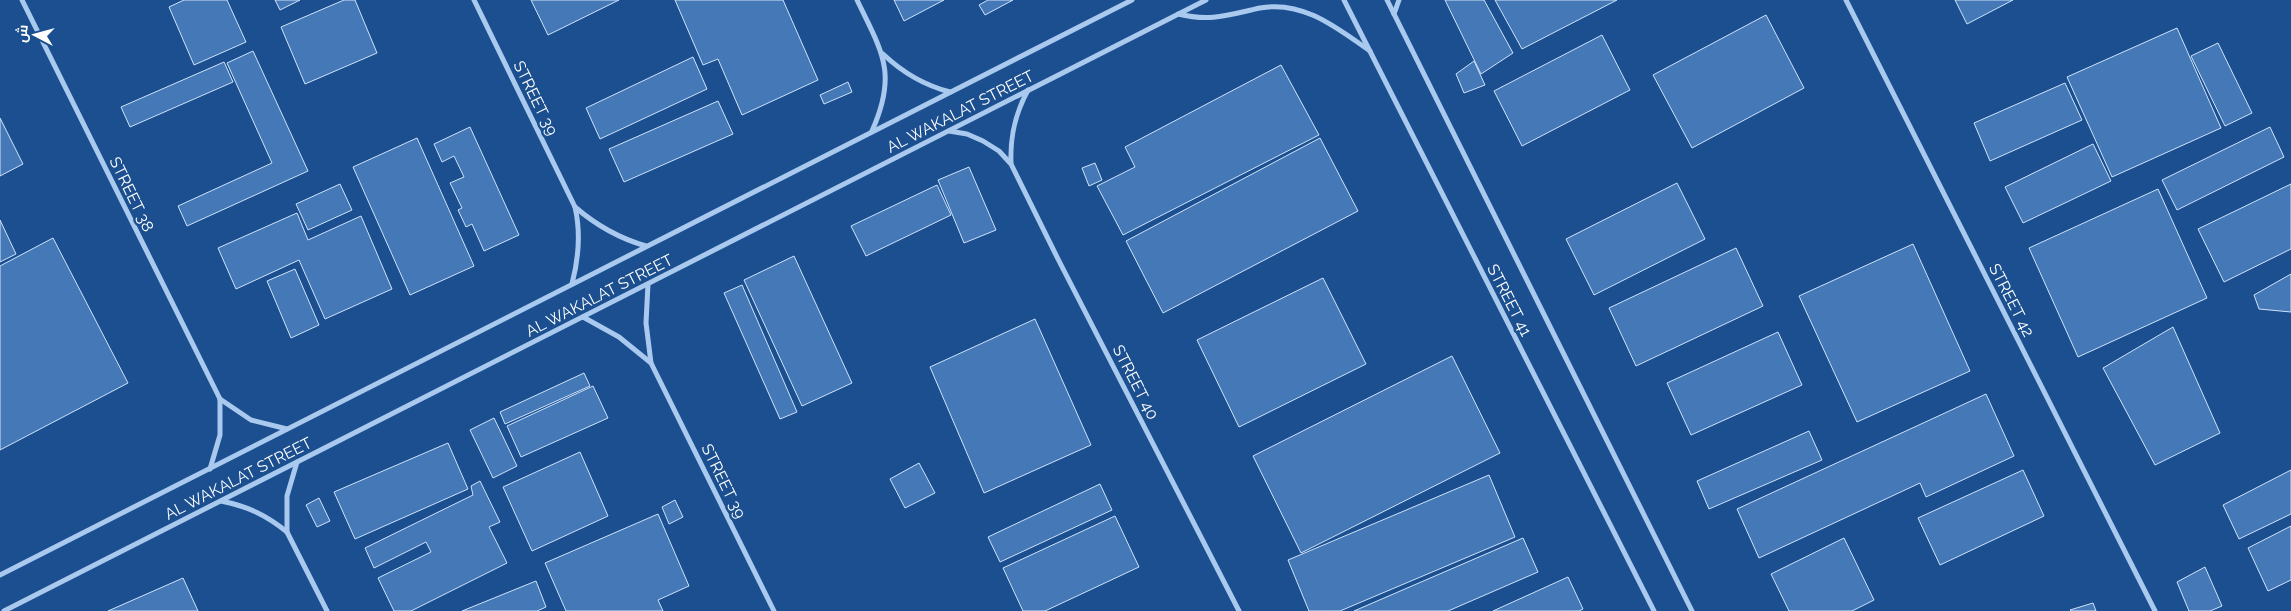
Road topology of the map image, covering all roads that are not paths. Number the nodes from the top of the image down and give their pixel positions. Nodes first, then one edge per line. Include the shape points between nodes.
1 (22, 0) edge
2 (474, 0) edge
3 (857, 0) edge
4 (1132, 0) edge
5 (1206, 0) edge
6 (1344, 0) edge
7 (1387, 0) edge
8 (1399, 0) edge
9 (1846, 0) edge
10 (1178, 14) junction
11 (1394, 14) junction
12 (1370, 51) junction
13 (883, 54) junction
14 (1028, 90) junction
15 (950, 92) junction
16 (872, 131) junction
17 (949, 131) junction
18 (1012, 164) junction
19 (575, 207) junction
20 (646, 246) junction
21 (572, 284) junction
22 (648, 284) junction
23 (583, 317) junction
24 (651, 363) junction
25 (220, 399) junction
26 (287, 429) junction
27 (298, 462) junction
28 (210, 469) junction
29 (220, 501) junction
30 (287, 532) junction
31 (0, 576) edge
32 (4, 611) edge
33 (327, 611) edge
34 (774, 611) edge
35 (1239, 611) edge
36 (1654, 611) edge
37 (1692, 611) edge
38 (2155, 611) edge

1 - 25 street, STREET 38
2 - 19 street, STREET 39
3 - 13 street
4 - 15 street, AL WAKALAT STREET
5 - 10 street, AL WAKALAT STREET
6 - 12 street, STREET 41
7 - 11 street, STREET 41
8 - 11 street
9 - 38 street, STREET 42
10 - 12 street via 1198,19 1215,18 1262,8 1291,7 1319,16
10 - 14 street, AL WAKALAT STREET
11 - 37 street, STREET 41
12 - 36 street, STREET 41
13 - 15 street via 913,78
13 - 16 street via 883,102
14 - 17 street, AL WAKALAT STREET
14 - 18 street, STREET 40 via 1013,126 1010,144
15 - 16 street, AL WAKALAT STREET
16 - 20 street, AL WAKALAT STREET
17 - 18 street, STREET 40 via 983,141
17 - 22 street, AL WAKALAT STREET
18 - 35 street, STREET 40
19 - 20 street, STREET 39 via 615,235
19 - 21 street, STREET 39 via 579,253
20 - 21 street, AL WAKALAT STREET
21 - 26 street, AL WAKALAT STREET
22 - 23 street, AL WAKALAT STREET
22 - 24 street, STREET 39 via 646,324
23 - 24 street, STREET 39 via 619,337
23 - 27 street, AL WAKALAT STREET
24 - 34 street, STREET 39
25 - 26 street, STREET 38 via 251,420
25 - 28 street, STREET 38 via 220,435
26 - 28 street, AL WAKALAT STREET
27 - 29 street, AL WAKALAT STREET
27 - 30 street via 287,496
28 - 31 street, AL WAKALAT STREET
29 - 30 street via 256,511
29 - 32 street, AL WAKALAT STREET
30 - 33 street

